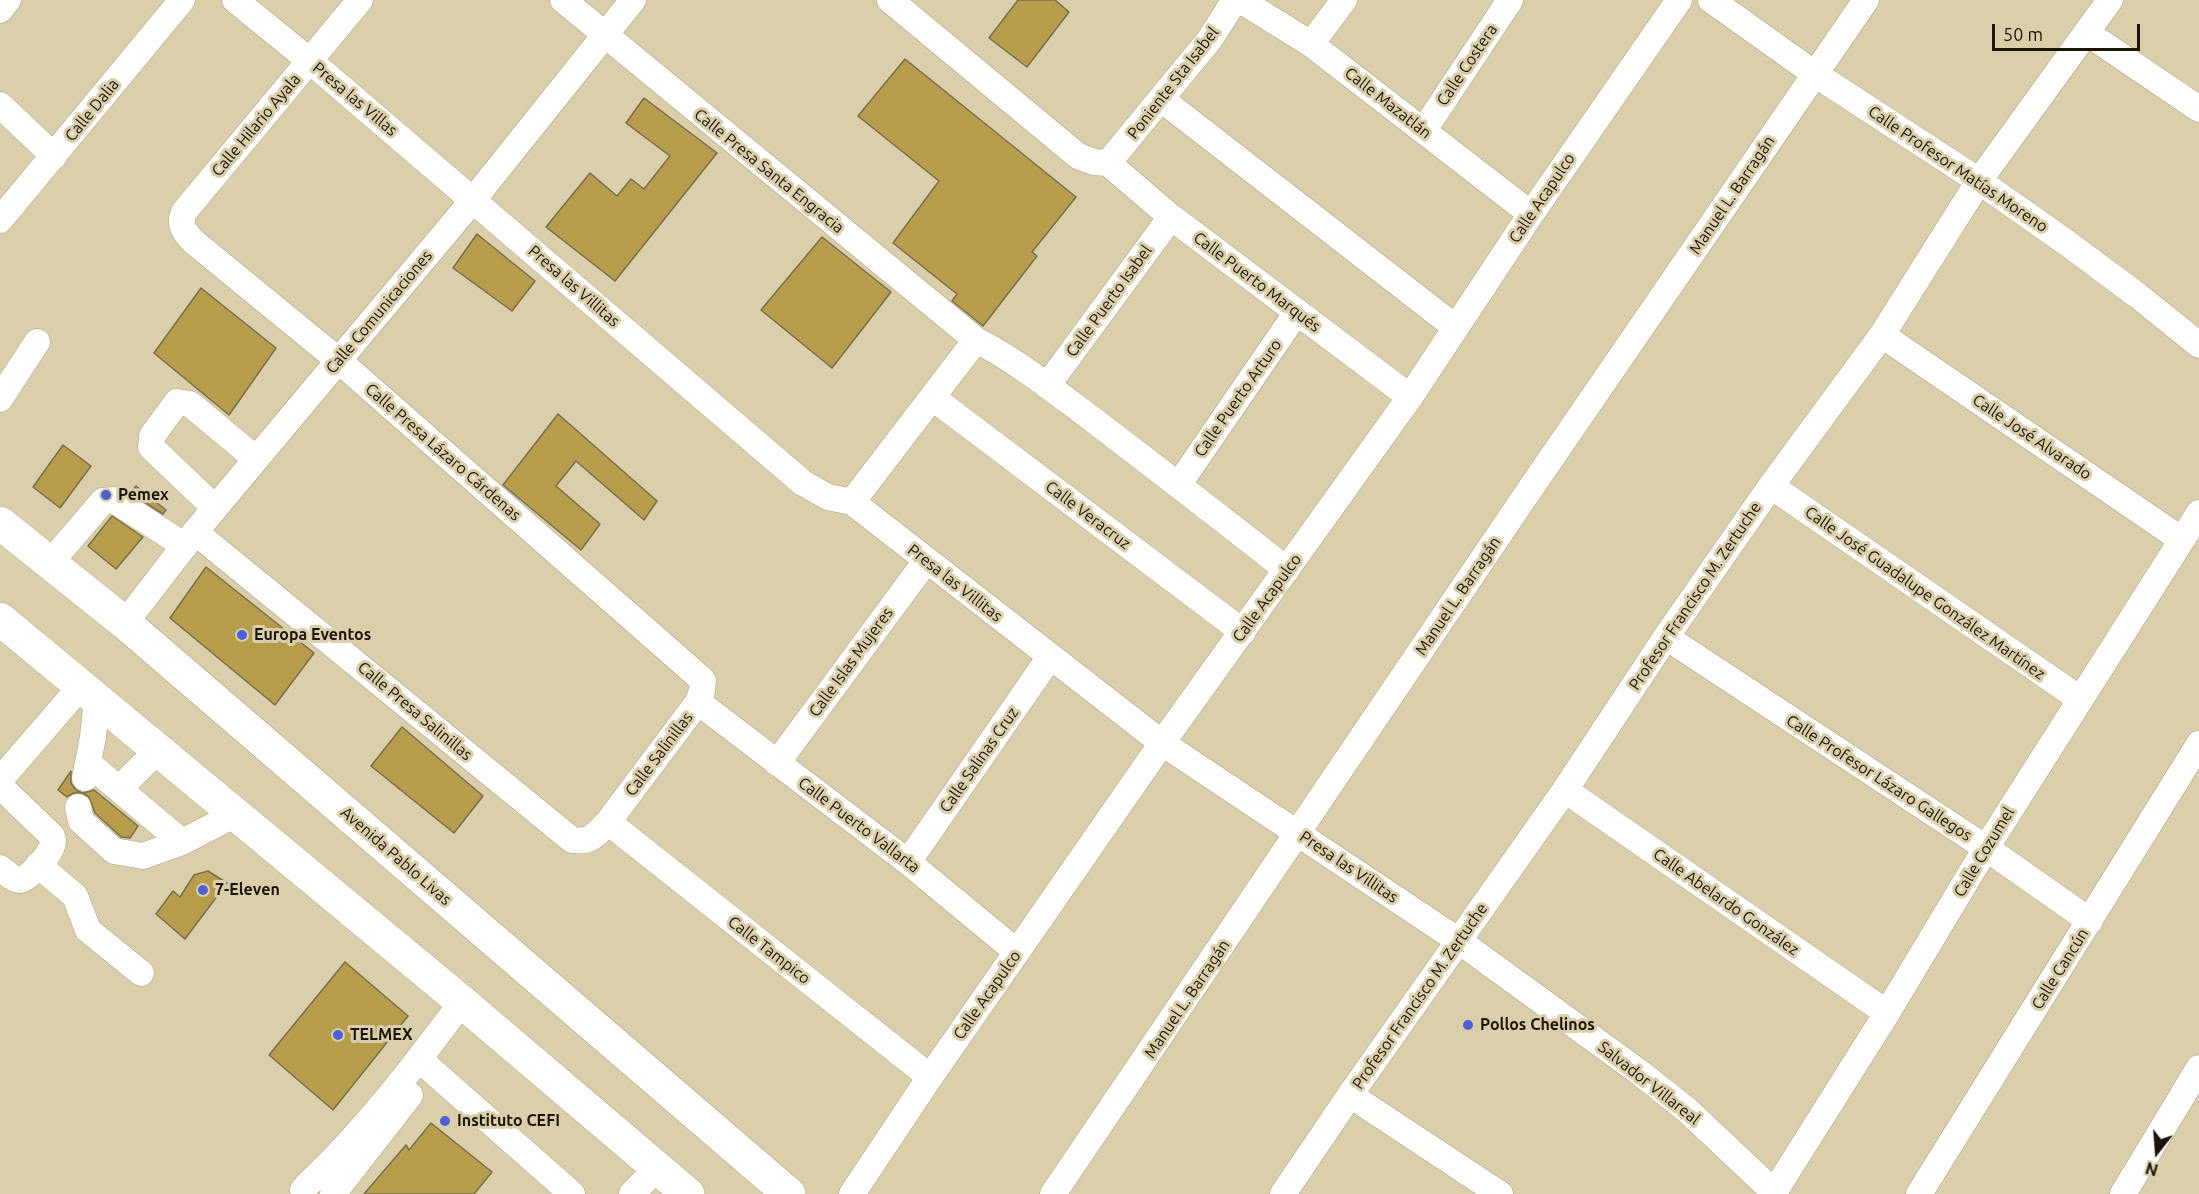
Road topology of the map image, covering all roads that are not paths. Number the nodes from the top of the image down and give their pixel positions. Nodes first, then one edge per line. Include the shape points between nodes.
1 (8, 0) edge
2 (182, 0) edge
3 (236, 0) edge
4 (360, 0) edge
5 (563, 0) edge
6 (633, 0) edge
7 (890, 0) edge
8 (1237, 0) edge
9 (1344, 0) edge
10 (1510, 0) edge
11 (1679, 0) edge
12 (1711, 0) edge
13 (1866, 0) edge
14 (2110, 0) edge
15 (0, 10) edge
16 (2087, 33) junction
17 (604, 35) junction
18 (1311, 44) junction
19 (310, 61) junction
20 (1815, 74) junction
21 (1161, 99) junction
22 (0, 105) edge
23 (2199, 109) edge
24 (1424, 130) junction
25 (54, 156) junction
26 (1108, 164) junction
27 (1979, 181) junction
28 (473, 200) junction
29 (1531, 214) junction
30 (1171, 217) junction
31 (0, 220) edge
32 (181, 224) joint
33 (1297, 312) junction
34 (1455, 327) junction
35 (1882, 335) junction
36 (976, 340) junction
37 (37, 342) dead end
38 (2199, 345) edge
39 (338, 360) junction
40 (1047, 386) junction
41 (1410, 397) junction
42 (933, 398) junction
43 (0, 399) edge
44 (256, 459) junction
45 (1179, 484) junction
46 (1771, 486) junction
47 (852, 502) junction
48 (215, 508) junction
49 (2199, 513) edge
50 (0, 523) edge
51 (190, 539) junction
52 (2182, 540) junction
53 (926, 561) junction
54 (50, 563) junction
55 (1287, 570) junction
56 (0, 619) edge
57 (125, 623) junction
58 (1243, 632) junction
59 (1666, 637) junction
60 (1050, 657) junction
61 (89, 692) junction
62 (700, 692) junction
63 (2080, 699) junction
64 (1162, 743) junction
65 (2199, 744) edge
66 (159, 749) junction
67 (777, 763) junction
68 (0, 780) edge
69 (0, 786) edge
70 (119, 789) junction
71 (1565, 790) junction
72 (78, 807) dead end
73 (236, 813) junction
74 (608, 822) junction
75 (1299, 833) junction
76 (182, 842) junction
77 (1986, 848) junction
78 (908, 862) junction
79 (38, 865) junction
80 (0, 868) edge
81 (2090, 921) junction
82 (1459, 941) junction
83 (1017, 952) junction
84 (141, 973) dead end
85 (469, 1008) junction
86 (1887, 1013) junction
87 (424, 1063) junction
88 (2199, 1068) edge
89 (930, 1077) junction
90 (1350, 1095) junction
91 (658, 1167) junction
92 (1774, 1193) edge
93 (304, 1194) edge
94 (333, 1194) edge
95 (572, 1194) edge
96 (632, 1194) edge
97 (688, 1194) edge
98 (789, 1194) edge
99 (852, 1194) edge
100 (1053, 1194) edge
101 (1283, 1194) edge
102 (1500, 1194) edge
103 (1919, 1194) edge
104 (2123, 1194) edge

1 - 15 street
2 - 25 street, Calle Dalia
3 - 19 street, Presa las Villas
4 - 19 street, Calle Hilario Ayala
5 - 17 street, Calle Presa Santa Engracia
6 - 17 street, Calle Comunicaciones
7 - 26 street via 1078,156
8 - 18 street, Calle Mazatlán
8 - 21 street, Poniente Sta Isabel
9 - 18 street
10 - 24 street, Calle Costera
11 - 29 street, Calle Acapulco
12 - 20 street, Calle Profesor Matías Moreno
13 - 20 street, Manuel L. Barragán
14 - 16 street, Profesor Francisco M. Zertuche
16 - 23 street
16 - 27 street, Profesor Francisco M. Zertuche
17 - 28 street, Calle Comunicaciones
17 - 36 street, Calle Presa Santa Engracia
18 - 24 street, Calle Mazatlán
19 - 28 street, Presa las Villas
19 - 32 street, Calle Hilario Ayala via 184,212
20 - 27 street, Calle Profesor Matías Moreno
20 - 75 street, Manuel L. Barragán
21 - 26 street, Poniente Sta Isabel
21 - 34 street
22 - 25 street
24 - 29 street, Calle Mazatlán
25 - 31 street, Calle Dalia
26 - 30 street, Calle Puerto Marqués
27 - 35 street, Profesor Francisco M. Zertuche
27 - 38 street, Calle Profesor Matías Moreno via 2128,288
28 - 39 street, Calle Comunicaciones
28 - 47 street, Presa las Villitas via 803,483 828,496
29 - 34 street, Calle Acapulco
30 - 33 street, Calle Puerto Marqués
30 - 40 street, Calle Puerto Isabel
32 - 39 street, Calle Presa Lázaro Cárdenas via 194,242
33 - 41 street, Calle Puerto Marqués
33 - 45 street, Calle Puerto Arturo
34 - 41 street, Calle Acapulco
35 - 46 street, Profesor Francisco M. Zertuche
35 - 52 street, Calle José Alvarado
36 - 40 street
36 - 42 street
37 - 43 street
39 - 44 street, Calle Comunicaciones
39 - 62 street, Calle Presa Lázaro Cárdenas
40 - 45 street
41 - 55 street, Calle Acapulco
42 - 47 street
42 - 58 street, Calle Veracruz
44 - 48 street, Calle Comunicaciones
44 - 48 street via 190,404 177,402 152,436 151,447
45 - 55 street
46 - 59 street, Profesor Francisco M. Zertuche
46 - 63 street, Calle José Guadalupe González Martínez
47 - 53 street, Presa las Villitas
48 - 51 street, Calle Comunicaciones
49 - 52 street, Calle Cozumel
50 - 54 main road, Avenida Pablo Livas
51 - 54 street, Calle Presa Salinillas via 114,500 103,501
51 - 57 street, Calle Comunicaciones
51 - 74 street, Calle Presa Salinillas via 572,840 592,839
52 - 63 street, Calle Cozumel
53 - 60 street, Presa las Villitas
53 - 67 street, Calle Islas Mujeres
54 - 57 main road, Avenida Pablo Livas
55 - 58 street, Calle Acapulco
56 - 61 main road
57 - 98 main road, Avenida Pablo Livas
58 - 64 street, Calle Acapulco
59 - 71 street, Profesor Francisco M. Zertuche
59 - 77 street, Calle Profesor Lázaro Gallegos
60 - 64 street, Presa las Villitas
60 - 78 street, Calle Salinas Cruz
61 - 66 main road
61 - 68 street
61 - 70 street via 86,773
62 - 67 street, Calle Puerto Vallarta
62 - 74 street, Calle Salinillas
63 - 77 street, Calle Cozumel
64 - 75 street, Presa las Villitas
64 - 83 street, Calle Acapulco
65 - 81 street, Calle Cancún
66 - 70 street
66 - 73 main road
67 - 78 street, Calle Puerto Vallarta
69 - 79 street via 52,836 51,850
70 - 76 street
71 - 82 street, Profesor Francisco M. Zertuche
71 - 86 street, Calle Abelardo González
72 - 76 street via 81,821 114,851 143,856
73 - 76 street
73 - 85 main road
74 - 89 street, Calle Tampico
75 - 82 street, Presa las Villitas
75 - 100 street, Manuel L. Barragán
77 - 81 street, Calle Profesor Lázaro Gallegos
77 - 86 street, Calle Cozumel
78 - 83 street, Calle Puerto Vallarta
79 - 80 street via 22,880
79 - 84 street via 75,897 88,930
81 - 103 street, Calle Cancún
82 - 90 street, Profesor Francisco M. Zertuche
82 - 92 street, Salvador Villareal via 1687,1110
83 - 89 street, Calle Acapulco
85 - 87 street
85 - 91 main road
86 - 92 street, Calle Cozumel
87 - 93 street via 307,1185
87 - 94 street
87 - 95 street
88 - 104 street
89 - 99 street, Calle Acapulco
90 - 101 street, Profesor Francisco M. Zertuche
90 - 102 street
91 - 96 street
91 - 97 main road

